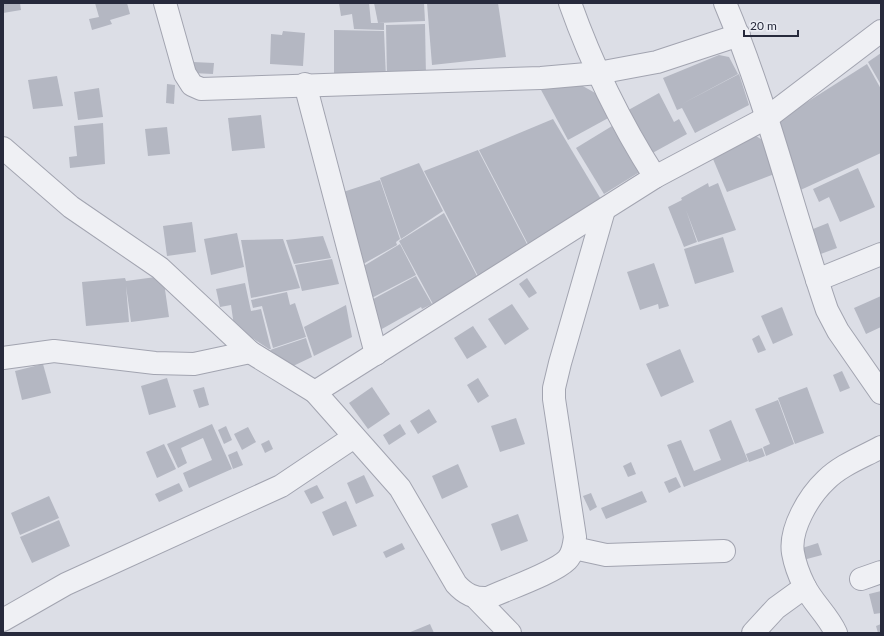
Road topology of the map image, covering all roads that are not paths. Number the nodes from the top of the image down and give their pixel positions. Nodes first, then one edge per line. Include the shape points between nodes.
1 (165, 3) edge
2 (570, 3) edge
3 (725, 3) edge
4 (881, 31) edge
5 (739, 35) junction
6 (598, 73) junction
7 (305, 84) junction
8 (768, 117) junction
9 (3, 148) edge
10 (655, 177) junction
11 (604, 210) junction
12 (881, 254) edge
13 (817, 280) junction
14 (250, 352) junction
15 (376, 354) junction
16 (3, 358) edge
17 (315, 392) junction
18 (881, 393) edge
19 (354, 437) junction
20 (881, 447) edge
21 (574, 548) junction
22 (724, 551) dead end
23 (804, 587) junction
24 (477, 599) junction
25 (3, 620) edge
26 (510, 633) edge
27 (753, 633) edge
28 (836, 633) edge

1 - 7 street via 185,74 192,85 201,89
2 - 6 street
3 - 5 street
4 - 8 street
5 - 6 street via 657,62
5 - 8 street
6 - 7 street via 541,78
6 - 10 street via 615,110
7 - 15 street
8 - 10 street
8 - 13 street
9 - 14 street via 71,207 160,268
10 - 11 street
11 - 15 street
11 - 21 street via 554,388 575,537
12 - 13 street
13 - 18 street via 827,310 838,330
14 - 16 street via 194,364 155,363 54,351
14 - 17 street
15 - 17 street
17 - 19 street
19 - 24 street via 400,488 456,584
19 - 25 street via 281,486 66,584
20 - 23 street via 826,479 812,494 802,512 795,531 792,552
21 - 22 street via 606,555
21 - 24 street via 568,559 558,567 488,598
23 - 27 street via 776,608
23 - 28 street via 831,622
24 - 26 street

